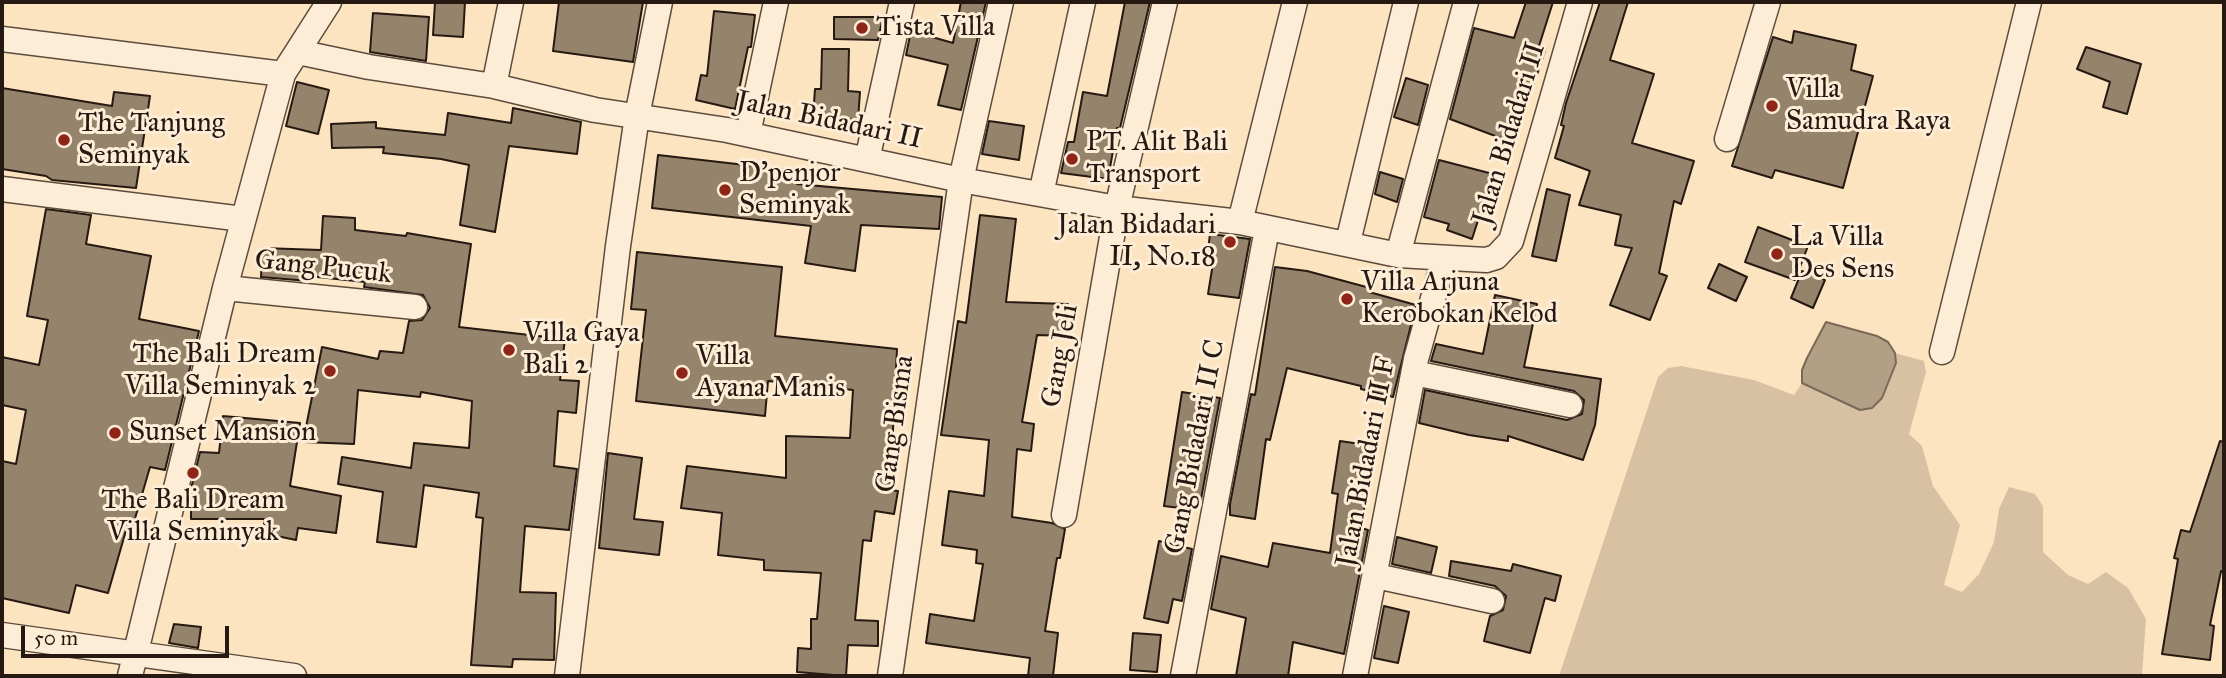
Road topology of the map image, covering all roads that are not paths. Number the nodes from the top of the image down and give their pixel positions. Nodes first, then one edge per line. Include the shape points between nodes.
1 (329, 2) edge
2 (511, 2) edge
3 (660, 2) edge
4 (776, 2) edge
5 (902, 2) edge
6 (1001, 2) edge
7 (1083, 2) edge
8 (1165, 2) edge
9 (1295, 2) edge
10 (1406, 2) edge
11 (1466, 2) edge
12 (1580, 2) edge
13 (1769, 2) edge
14 (2029, 2) edge
15 (2, 39) edge
16 (298, 52) junction
17 (283, 74) junction
18 (494, 86) junction
19 (637, 116) junction
20 (748, 134) junction
21 (1727, 139) dead end
22 (867, 160) junction
23 (961, 180) junction
24 (2, 189) edge
25 (1041, 194) junction
26 (1117, 208) junction
27 (243, 219) junction
28 (1240, 222) junction
29 (1267, 229) junction
30 (1348, 242) junction
31 (1398, 255) junction
32 (1444, 259) junction
33 (225, 288) junction
34 (415, 307) dead end
35 (1942, 352) dead end
36 (1413, 373) junction
37 (1570, 405) dead end
38 (1065, 515) dead end
39 (1376, 576) junction
40 (1492, 601) dead end
41 (2, 635) edge
42 (132, 666) edge
43 (206, 670) edge
44 (281, 675) edge
45 (567, 676) edge
46 (890, 676) edge
47 (1183, 676) edge
48 (1354, 676) edge

1 - 16 street
2 - 18 street
3 - 19 street
4 - 20 street
5 - 22 street
6 - 23 street, Gang Bisma
7 - 25 street
8 - 26 street, Gang Jeli
9 - 28 street
10 - 30 street
11 - 31 street
12 - 32 street, Jalan Bidadari II via 1511,241 1496,257 1486,260
13 - 21 street
14 - 35 street
15 - 17 street
16 - 17 street
16 - 18 street, Jalan Bidadari II
17 - 27 street
18 - 19 street, Jalan Bidadari II
19 - 20 street, Jalan Bidadari II
19 - 45 street
20 - 22 street, Jalan Bidadari II
22 - 23 street, Jalan Bidadari II
23 - 25 street, Jalan Bidadari II
23 - 46 street, Gang Bisma
24 - 27 street
25 - 26 street, Jalan Bidadari II
26 - 28 street, Jalan Bidadari II
26 - 38 street, Gang Jeli
27 - 33 street
28 - 29 street, Jalan Bidadari II
29 - 30 street, Jalan Bidadari II
29 - 47 street, Gang Bidadari II C
30 - 31 street, Jalan Bidadari II
31 - 32 street, Jalan Bidadari II
32 - 36 street, Jalan Bidadari II F
33 - 34 street, Gang Pucuk
33 - 42 street
36 - 37 street
36 - 39 street, Jalan Bidadari II F
39 - 40 street
39 - 48 street, Jalan Bidadari II F
41 - 42 street
42 - 43 street
43 - 44 street

